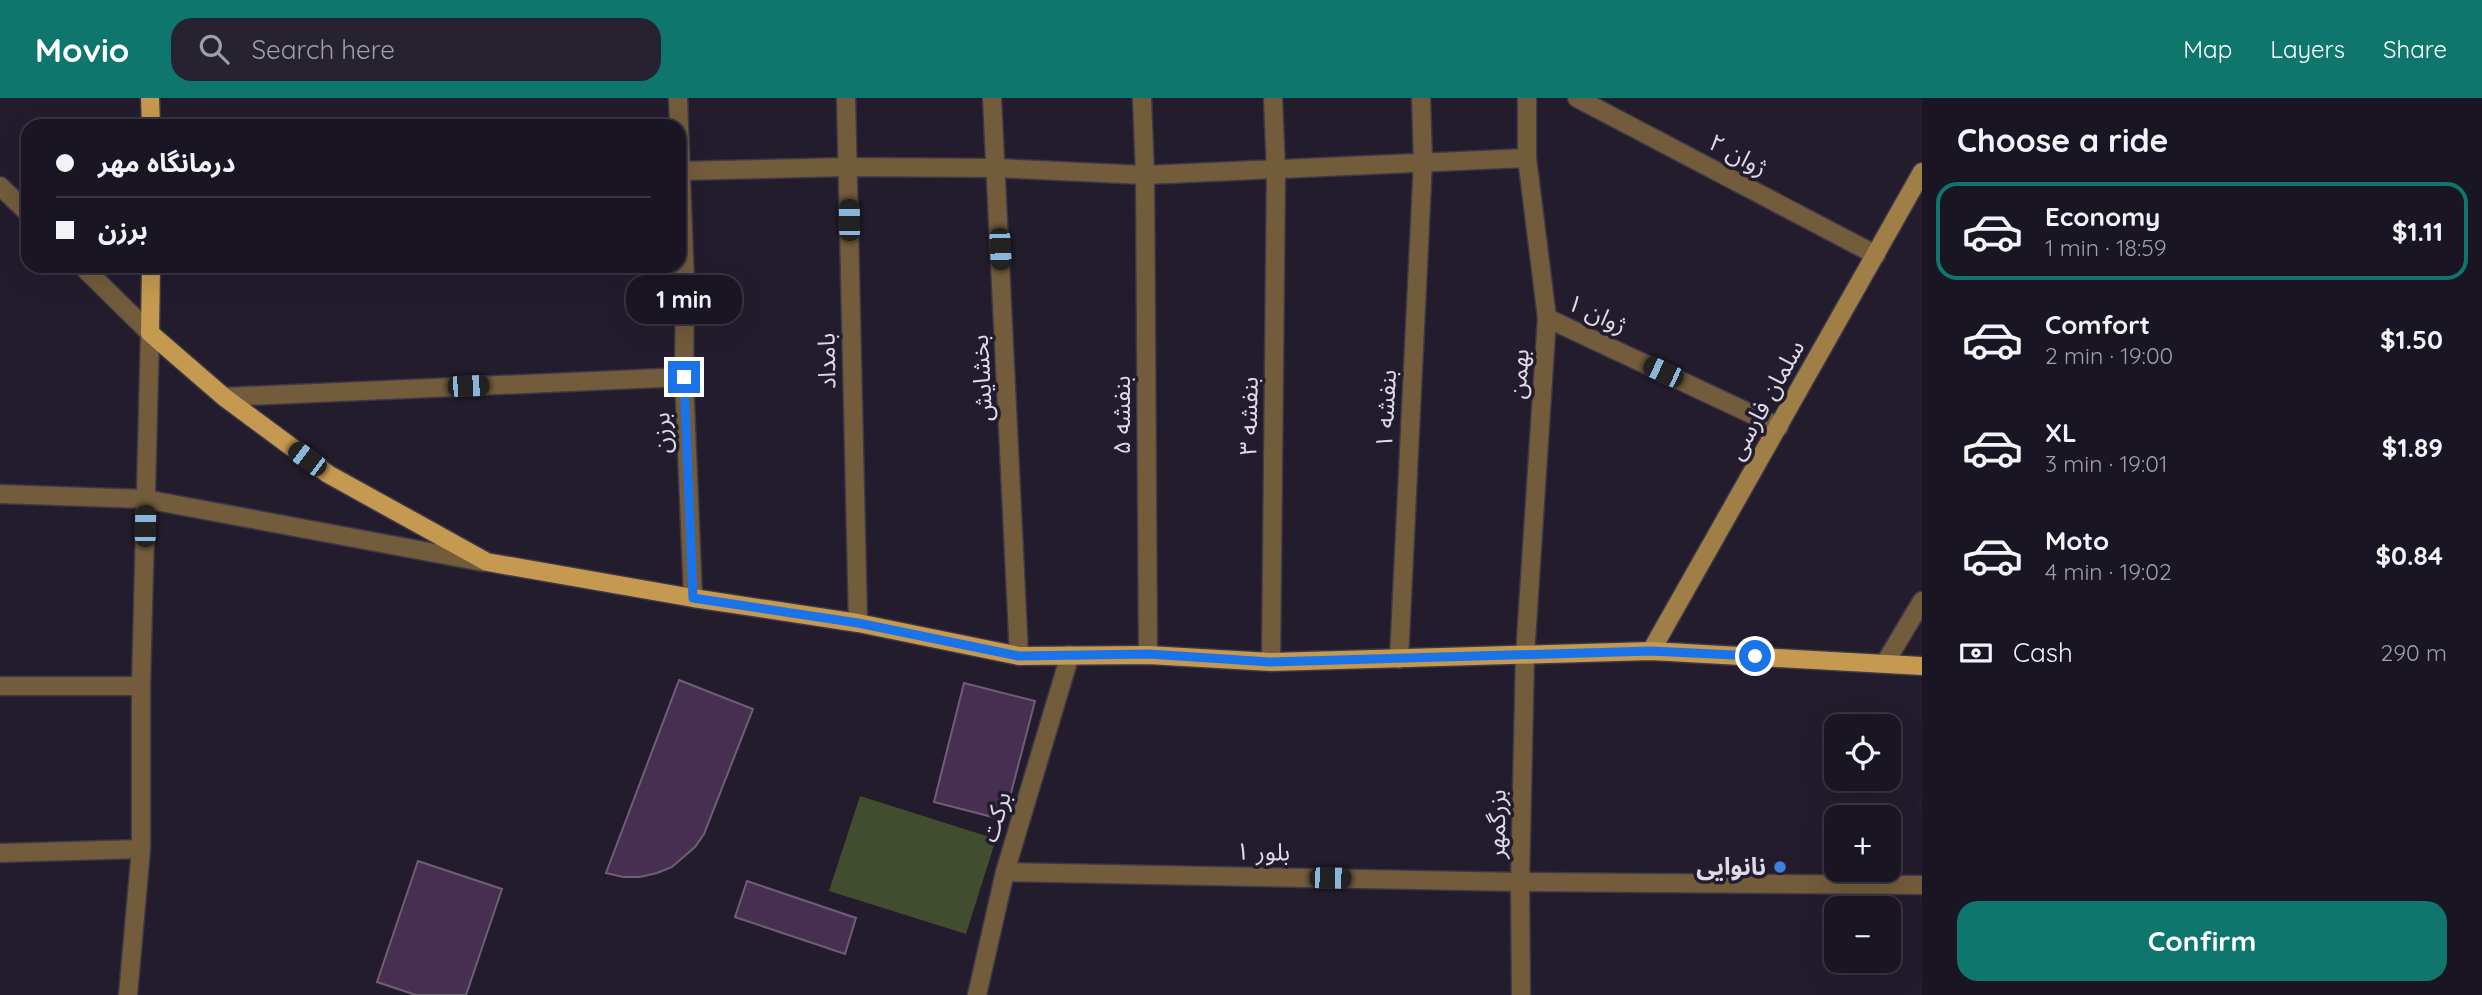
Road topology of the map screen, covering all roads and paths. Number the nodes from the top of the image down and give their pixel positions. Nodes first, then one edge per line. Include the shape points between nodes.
1 (150, 98) edge
2 (678, 98) edge
3 (846, 98) edge
4 (992, 98) edge
5 (1142, 98) edge
6 (1273, 98) edge
7 (1421, 98) edge
8 (1527, 98) edge
9 (1577, 98) edge
10 (151, 119) edge
11 (679, 119) edge
12 (1527, 158) junction
13 (1423, 161) junction
14 (848, 167) junction
15 (997, 168) junction
16 (686, 171) edge
17 (1276, 171) junction
18 (1922, 172) edge
19 (1146, 175) junction
20 (0, 186) edge
21 (21, 206) edge
22 (1875, 255) junction
23 (89, 273) edge
24 (151, 273) edge
25 (682, 273) edge
26 (1547, 318) junction
27 (150, 333) junction
28 (684, 377) junction
29 (224, 397) junction
30 (1779, 427) junction
31 (0, 495) edge
32 (145, 499) junction
33 (487, 562) junction
34 (693, 598) junction
35 (1922, 601) edge
36 (858, 623) junction
37 (1651, 651) junction
38 (1148, 654) junction
39 (1070, 655) junction
40 (1525, 655) junction
41 (1019, 656) junction
42 (1399, 659) junction
43 (1270, 662) junction
44 (1885, 663) junction
45 (1922, 666) edge
46 (0, 686) edge
47 (141, 686) junction
48 (141, 849) junction
49 (0, 853) edge
50 (1005, 872) junction
51 (1520, 882) junction
52 (1922, 885) edge
53 (128, 995) edge
54 (977, 995) edge
55 (1521, 995) edge

1 - 10 main road
2 - 11 street, برزن
3 - 14 street, بامداد
4 - 15 street, بخشایش
5 - 19 street, بنفشه ۵
6 - 17 street, بنفشه ۳
7 - 13 street, بنفشه ۱
8 - 12 street, بهمن
9 - 22 street, ژوان ۲
12 - 13 street
12 - 26 street, بهمن
13 - 17 street
13 - 42 street, بنفشه ۱
14 - 15 street
14 - 16 street
14 - 36 street, بامداد
15 - 19 street
15 - 41 street, بخشایش
17 - 19 street
17 - 43 street, بنفشه ۳
18 - 22 main road, سلمان فارسی
19 - 38 street, بنفشه ۵
20 - 21 street
22 - 30 main road, سلمان فارسی
23 - 27 street
24 - 27 main road
25 - 28 street, برزن
26 - 30 street, ژوان ۱
26 - 40 street, بهمن
27 - 29 main road
27 - 32 street
28 - 29 street
28 - 34 street, برزن
29 - 33 main road via 328,474
30 - 37 main road, سلمان فارسی
31 - 32 street
32 - 33 street
32 - 47 street
33 - 34 main road
34 - 36 main road
35 - 44 street
36 - 41 main road
37 - 40 main road
37 - 44 main road
38 - 39 main road
38 - 43 main road
39 - 41 main road
39 - 50 street, برکت
40 - 42 main road
40 - 51 street, بزرگمهر
42 - 43 main road
44 - 45 main road
46 - 47 street
47 - 48 street
48 - 49 street
48 - 53 street
50 - 51 street, بلور ۱
50 - 54 street, برکت
51 - 52 street, بلور ۱
51 - 55 street, بزرگمهر

